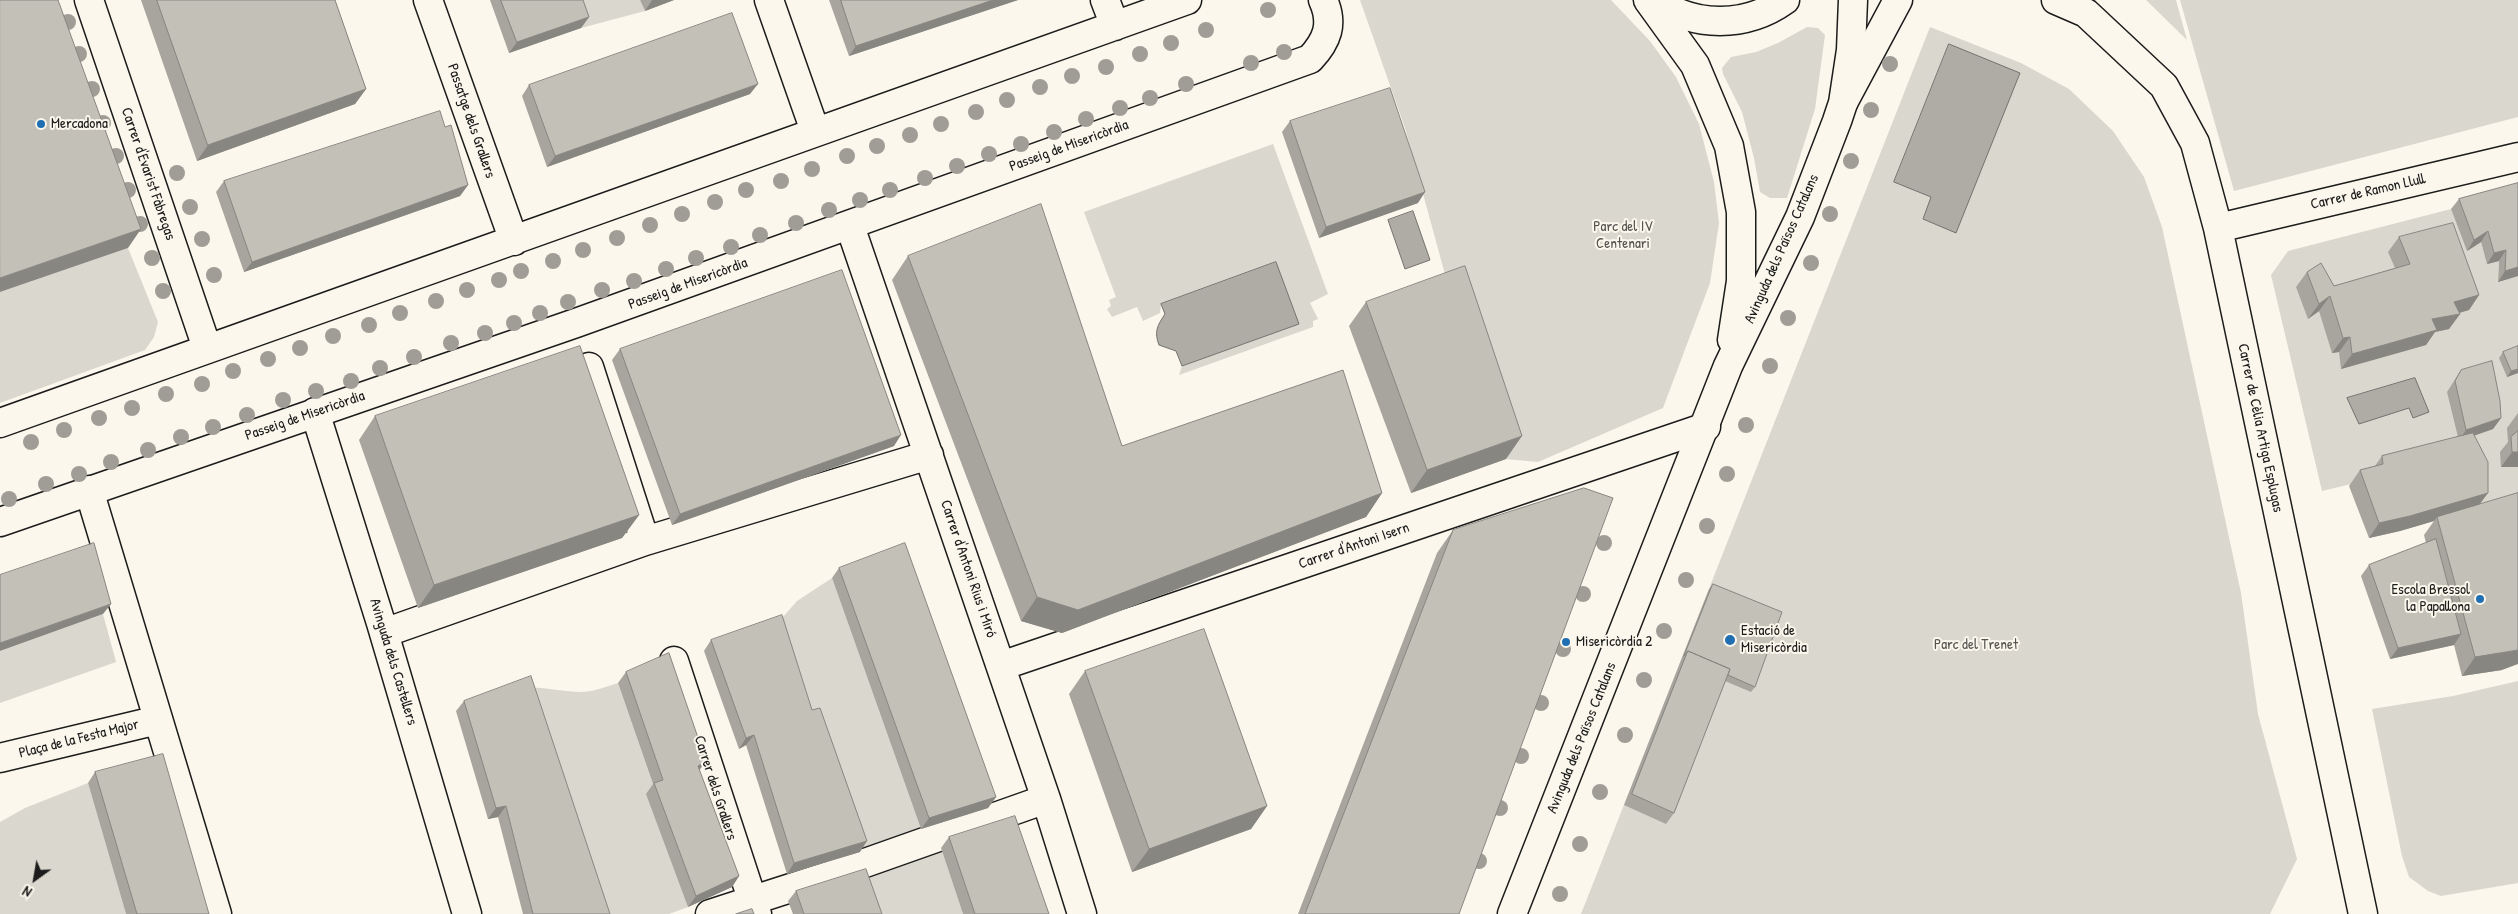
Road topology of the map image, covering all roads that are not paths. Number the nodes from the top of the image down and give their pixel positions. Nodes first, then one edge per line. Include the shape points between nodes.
1 (89, 0) edge
2 (428, 0) edge
3 (770, 0) edge
4 (1105, 0) edge
5 (1187, 0) edge
6 (1323, 0) edge
7 (1648, 0) edge
8 (1655, 0) edge
9 (1784, 0) edge
10 (1853, 0) edge
11 (1898, 0) edge
12 (2056, 0) edge
13 (1115, 26) junction
14 (1844, 103) junction
15 (816, 131) junction
16 (2518, 157) edge
17 (850, 226) junction
18 (2218, 228) junction
19 (514, 241) junction
20 (207, 348) junction
21 (1728, 366) junction
22 (589, 367) edge
23 (315, 412) junction
24 (0, 423) edge
25 (1706, 426) junction
26 (929, 455) junction
27 (89, 490) junction
28 (0, 522) edge
29 (645, 541) junction
30 (384, 633) junction
31 (674, 661) edge
32 (1001, 666) junction
33 (158, 720) junction
34 (0, 758) edge
35 (1046, 799) junction
36 (755, 907) edge
37 (217, 914) edge
38 (467, 914) edge
39 (710, 914) edge
40 (1082, 914) edge
41 (1512, 914) edge
42 (2363, 914) edge

1 - 20 street, Carrer d'Evarist Fàbregas
2 - 19 street, Passatge dels Grallers
3 - 15 street
4 - 13 street
5 - 13 street
6 - 17 street, Passeig de Misericòrdia via 1330,29 1323,46 1310,59
7 - 21 street, Avinguda dels Països Catalans via 1695,65 1729,146 1741,222 1741,281
8 - 9 street via 1668,10 1702,21 1737,21 1771,10
10 - 14 street, Avinguda dels Països Catalans
11 - 14 street, Avinguda dels Països Catalans
12 - 18 street, Carrer de Cèlia Artiga Esplugas via 2086,13 2164,86 2195,143
13 - 15 street
14 - 21 street, Avinguda dels Països Catalans via 1800,217
15 - 19 street
16 - 18 street, Carrer de Ramon Llull
17 - 23 street, Passeig de Misericòrdia
17 - 26 street, Carrer d'Antoni Rius i Miró
18 - 42 street, Carrer de Cèlia Artiga Esplugas
19 - 20 street
20 - 24 street
21 - 25 street, Avinguda dels Països Catalans
22 - 29 street
23 - 27 street, Passeig de Misericòrdia
23 - 30 street, Avinguda dels Castellers
25 - 32 street, Carrer d'Antoni Isern
25 - 41 street, Avinguda dels Països Catalans
26 - 29 street
26 - 32 street, Carrer d'Antoni Rius i Miró
27 - 28 street, Passeig de Misericòrdia
27 - 33 street
29 - 30 street
30 - 38 street, Avinguda dels Castellers
31 - 36 street, Carrer dels Grallers
32 - 35 street, Carrer d'Antoni Rius i Miró
33 - 34 street, Plaça de la Festa Major
33 - 37 street
35 - 36 street via 831,875
35 - 40 street, Carrer d'Antoni Rius i Miró
36 - 39 street

